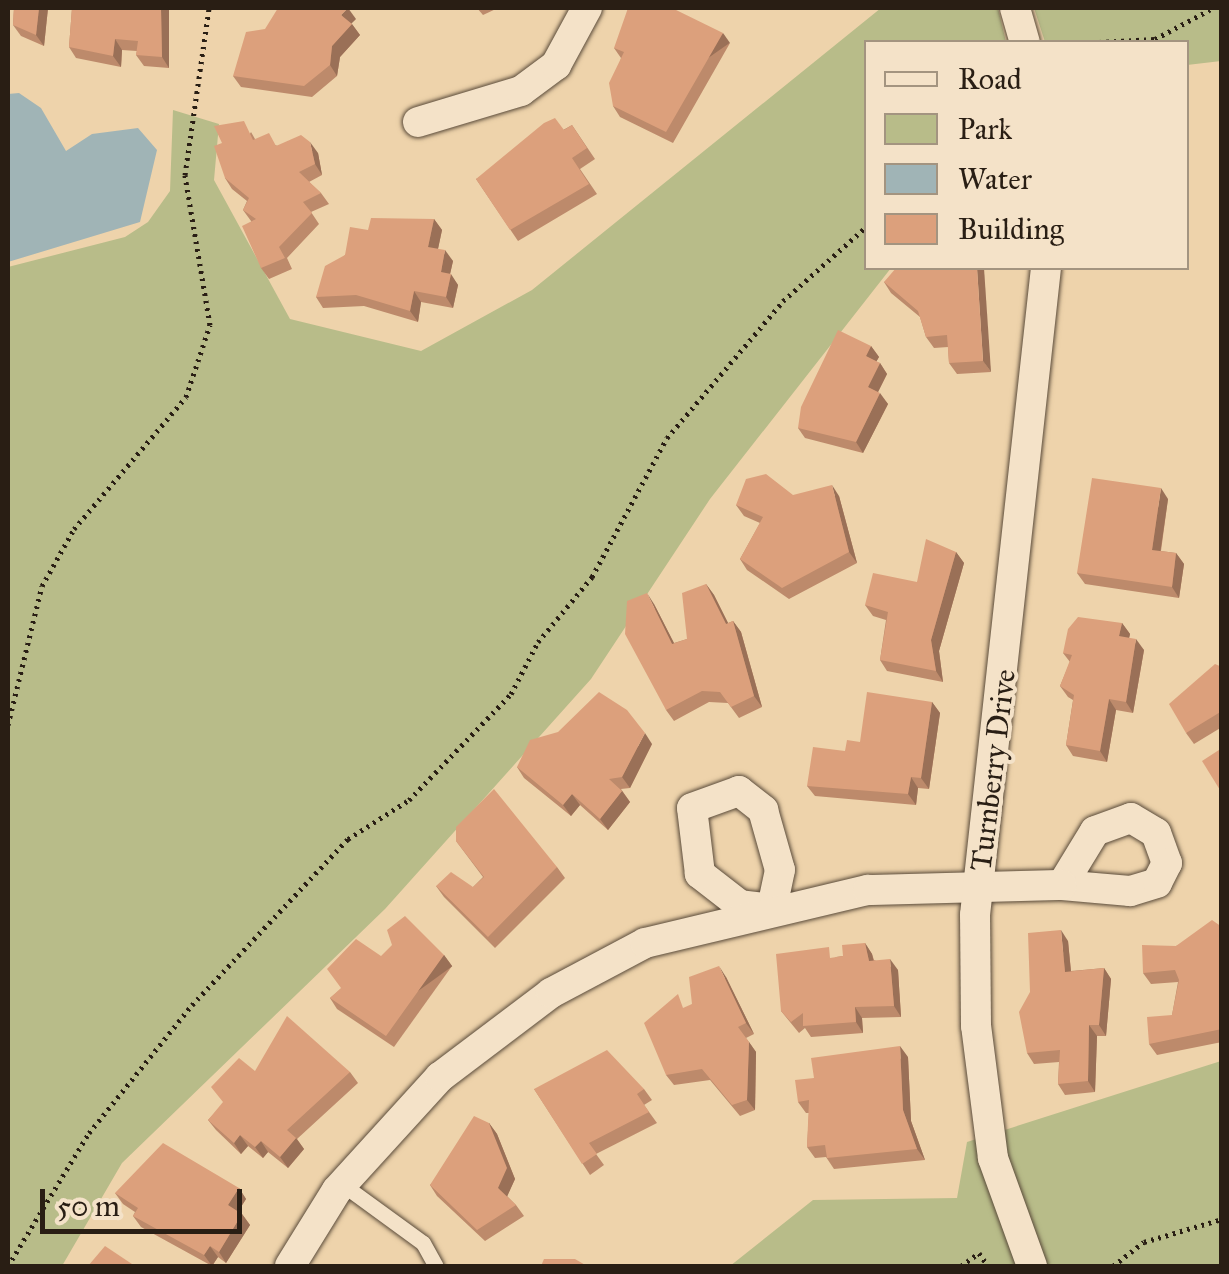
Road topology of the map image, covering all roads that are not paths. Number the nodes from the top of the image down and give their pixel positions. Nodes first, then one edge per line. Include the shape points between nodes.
1 (586, 8) edge
2 (1015, 8) edge
3 (1024, 40) edge
4 (418, 122) dead end
5 (1046, 270) edge
6 (979, 882) junction
7 (1062, 885) dead end
8 (342, 1184) junction
9 (297, 1264) edge
10 (436, 1266) edge
11 (1032, 1266) edge

1 - 4 street via 556,65 521,92
2 - 3 street
5 - 6 street, Turnberry Drive
6 - 7 street
6 - 8 street via 772,908 645,944 551,992 440,1077
6 - 11 street, Turnberry Drive via 985,1106 1010,1218
8 - 9 street
8 - 10 lane via 423,1243

